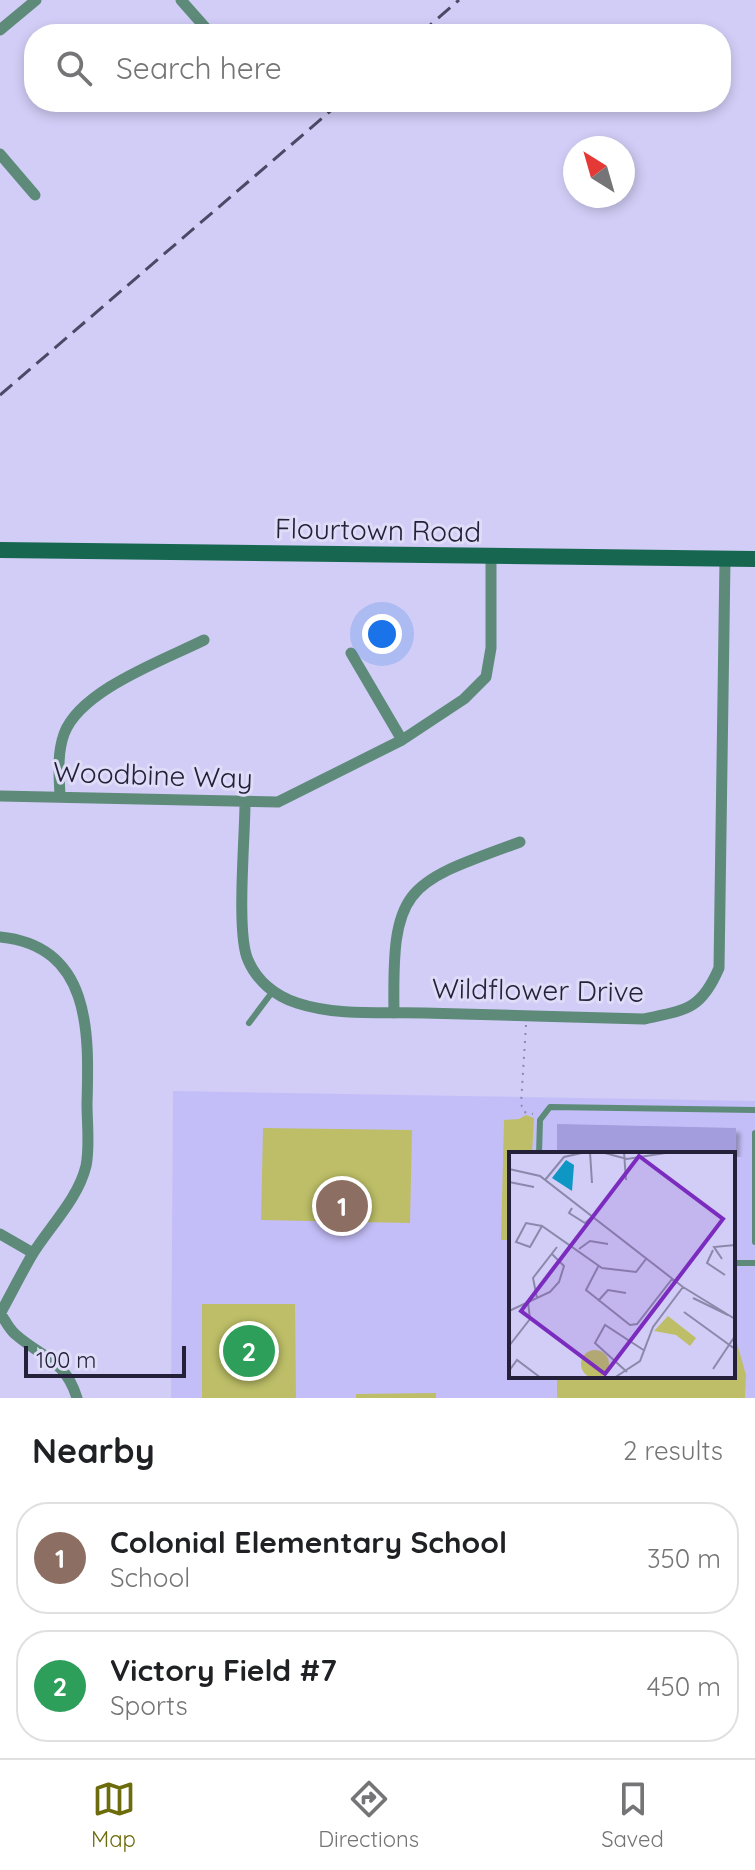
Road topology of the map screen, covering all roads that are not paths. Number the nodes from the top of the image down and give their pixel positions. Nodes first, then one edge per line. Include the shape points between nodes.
1 (36, 0) edge
2 (181, 0) edge
3 (202, 24) edge
4 (0, 30) edge
5 (0, 154) edge
6 (35, 195) dead end
7 (0, 550) edge
8 (491, 558) junction
9 (755, 559) edge
10 (725, 560) junction
11 (204, 640) dead end
12 (351, 653) dead end
13 (402, 740) junction
14 (60, 795) junction
15 (0, 796) edge
16 (245, 803) junction
17 (520, 842) dead end
18 (0, 937) edge
19 (273, 991) junction
20 (394, 1013) junction
21 (249, 1023) dead end
22 (755, 1110) edge
23 (755, 1133) edge
24 (539, 1152) edge
25 (0, 1234) edge
26 (755, 1242) edge
27 (33, 1253) junction
28 (0, 1313) edge
29 (77, 1398) edge

1 - 4 street
2 - 3 street
5 - 6 street
7 - 8 main road, Flourtown Road
8 - 10 main road, Flourtown Road
8 - 13 street, Woodbine Way via 486,677 464,699
9 - 10 main road, Flourtown Road
10 - 20 street, Wildflower Drive via 719,968 711,987 684,1011 644,1019
11 - 14 street via 90,700 64,732 58,763
12 - 13 street
13 - 16 street, Woodbine Way via 278,802
14 - 15 street, Woodbine Way
14 - 16 street, Woodbine Way
16 - 19 street, Wildflower Drive via 241,940 248,962
17 - 20 street via 454,866 406,900 393,952
18 - 27 street via 51,953 76,988 87,1024 86,1165 73,1195
19 - 20 street, Wildflower Drive via 298,1004
19 - 21 lane
22 - 24 lane via 550,1107 540,1120
23 - 26 lane
25 - 27 street
27 - 28 street
28 - 29 street via 14,1334 53,1358 72,1381

